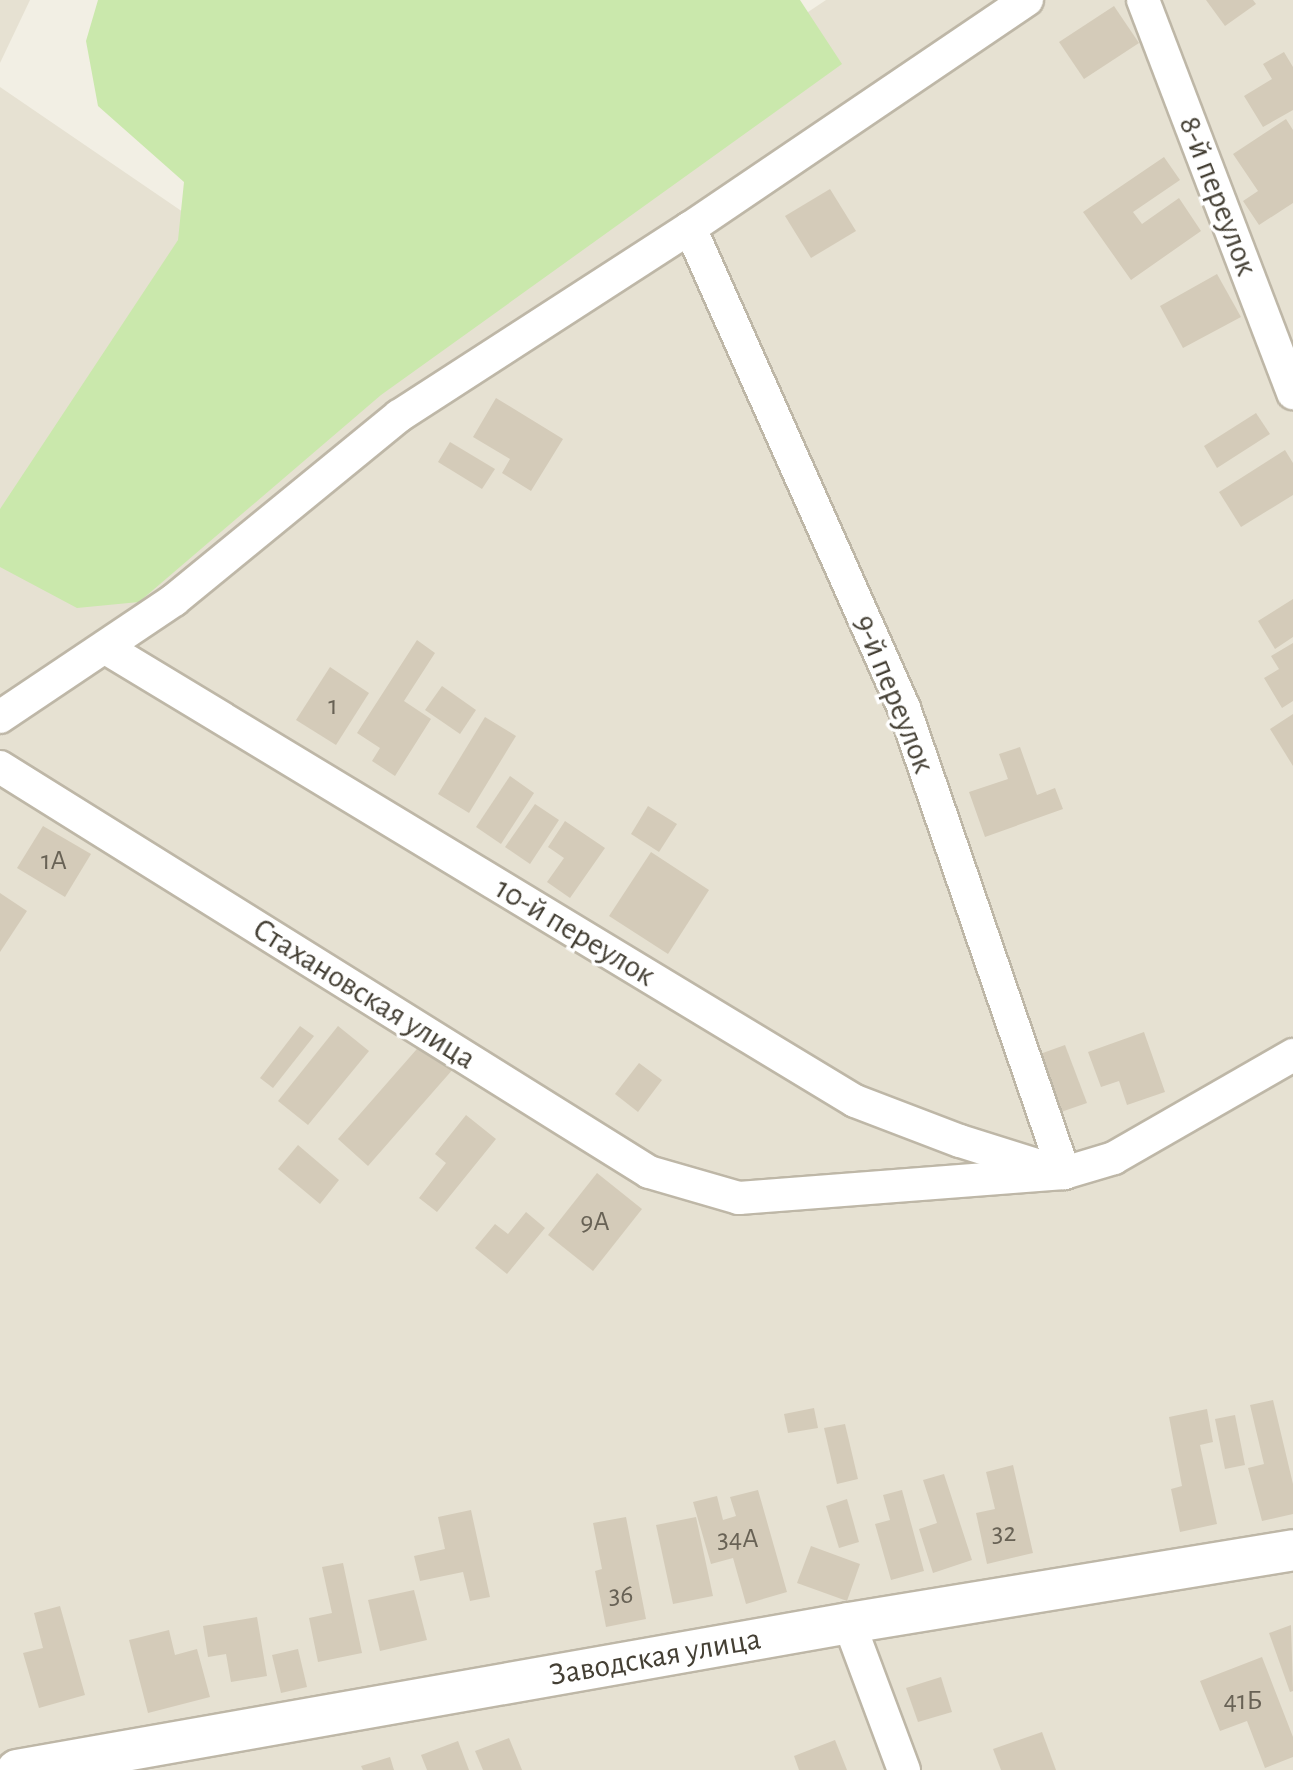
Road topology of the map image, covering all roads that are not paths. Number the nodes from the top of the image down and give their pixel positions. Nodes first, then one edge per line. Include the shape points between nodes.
1 (1027, 0) edge
2 (1143, 0) edge
3 (690, 228) junction
4 (1293, 393) edge
5 (106, 648) junction
6 (0, 717) edge
7 (0, 767) edge
8 (1293, 1055) edge
9 (1064, 1173) junction
10 (1293, 1550) edge
11 (849, 1623) junction
12 (17, 1770) edge
13 (904, 1770) edge

1 - 3 street
2 - 4 street, 8-й переулок
3 - 5 street via 399,416 174,600
3 - 9 street, 9-й переулок via 904,708
5 - 6 street
5 - 9 street, 10-й переулок via 855,1101
7 - 9 street, Стахановская улица via 649,1172 739,1198
8 - 9 street via 1114,1158
10 - 11 street, Заводская улица
11 - 12 street, Заводская улица
11 - 13 street

